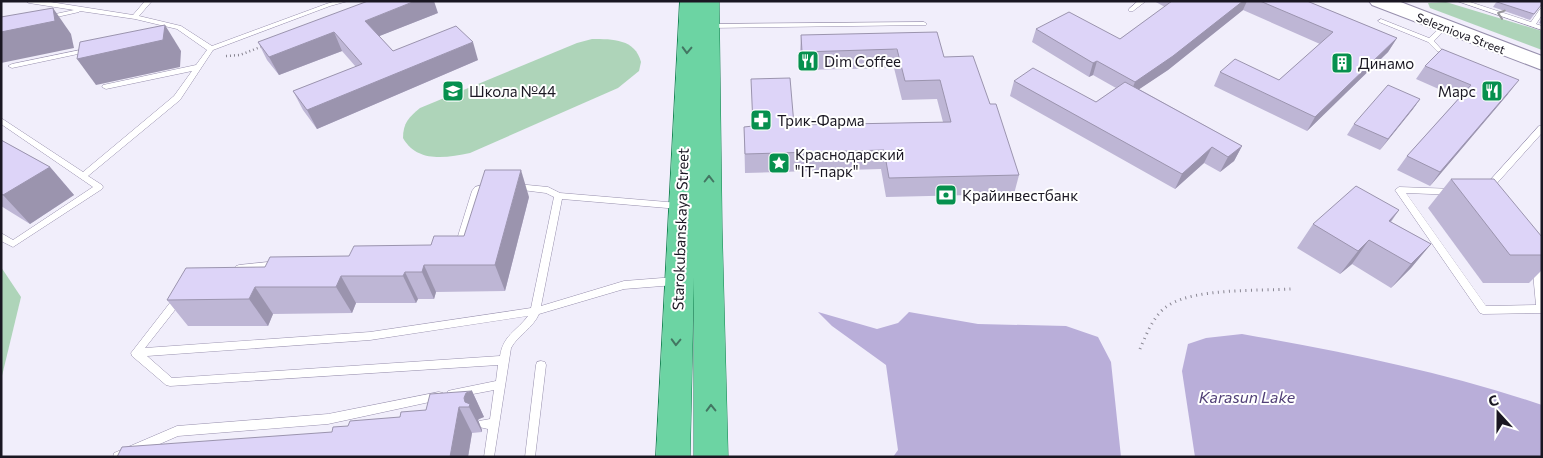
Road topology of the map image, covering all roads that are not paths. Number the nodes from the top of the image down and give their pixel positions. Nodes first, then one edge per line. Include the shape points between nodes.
1 (29, 1) edge
2 (149, 1) edge
3 (345, 1) edge
4 (690, 1) edge
5 (1143, 1) edge
6 (1460, 1) edge
7 (46, 3) edge
8 (1389, 6) edge
9 (85, 10) junction
10 (1131, 10) dead end
11 (1542, 10) edge
12 (709, 14) edge
13 (135, 17) junction
14 (38, 19) edge
15 (924, 24) dead end
16 (1532, 24) junction
17 (179, 27) junction
18 (1542, 28) edge
19 (164, 32) edge
20 (1437, 34) junction
21 (95, 49) edge
22 (211, 49) junction
23 (1542, 53) edge
24 (1456, 57) edge
25 (1542, 64) edge
26 (12, 66) dead end
27 (199, 67) junction
28 (106, 87) dead end
29 (1, 120) edge
30 (1542, 128) edge
31 (84, 175) junction
32 (1484, 193) junction
33 (558, 196) junction
34 (681, 206) junction
35 (1, 236) edge
36 (447, 245) edge
37 (292, 262) edge
38 (225, 270) edge
39 (678, 281) junction
40 (185, 291) edge
41 (535, 311) junction
42 (136, 353) junction
43 (504, 360) junction
44 (541, 366) dead end
45 (500, 384) junction
46 (118, 457) edge
47 (489, 457) edge
48 (530, 457) edge
49 (673, 457) edge
50 (711, 457) edge

1 - 7 lane
2 - 13 lane
3 - 22 lane
4 -> 34 main road, Starokubanskaya Street
5 - 10 lane
16 -> 6 lane
7 - 9 lane
8 - 20 main road, Selezniova Street
8 - 23 main road, Selezniova Street
9 - 13 lane
9 - 14 lane
11 - 16 lane
12 - 15 lane
50 -> 12 main road, Starokubanskaya Street
13 - 17 lane
16 - 18 lane
17 - 19 lane
17 - 22 lane
20 - 24 lane via 1439,50
20 - 25 main road, Selezniova Street
21 - 26 lane
22 - 27 lane
27 - 28 lane
27 - 31 lane via 177,98
29 - 31 lane
30 - 32 lane
31 - 35 lane via 99,187 13,244
32 - 32 lane via 1538,272 1541,309 1483,310 1399,190
33 - 34 lane
33 - 36 lane via 548,190 484,186 478,189 460,241
33 - 41 lane
34 - 39 main road, Starokubanskaya Street
37 - 38 lane
39 - 41 lane via 624,284
39 -> 49 main road, Starokubanskaya Street
40 - 42 lane
41 - 42 lane via 370,336
41 - 43 lane via 534,319 509,340
42 - 43 lane via 170,382
43 - 45 lane
44 - 48 lane
45 - 46 lane via 328,419 177,431
45 - 47 lane via 489,424

